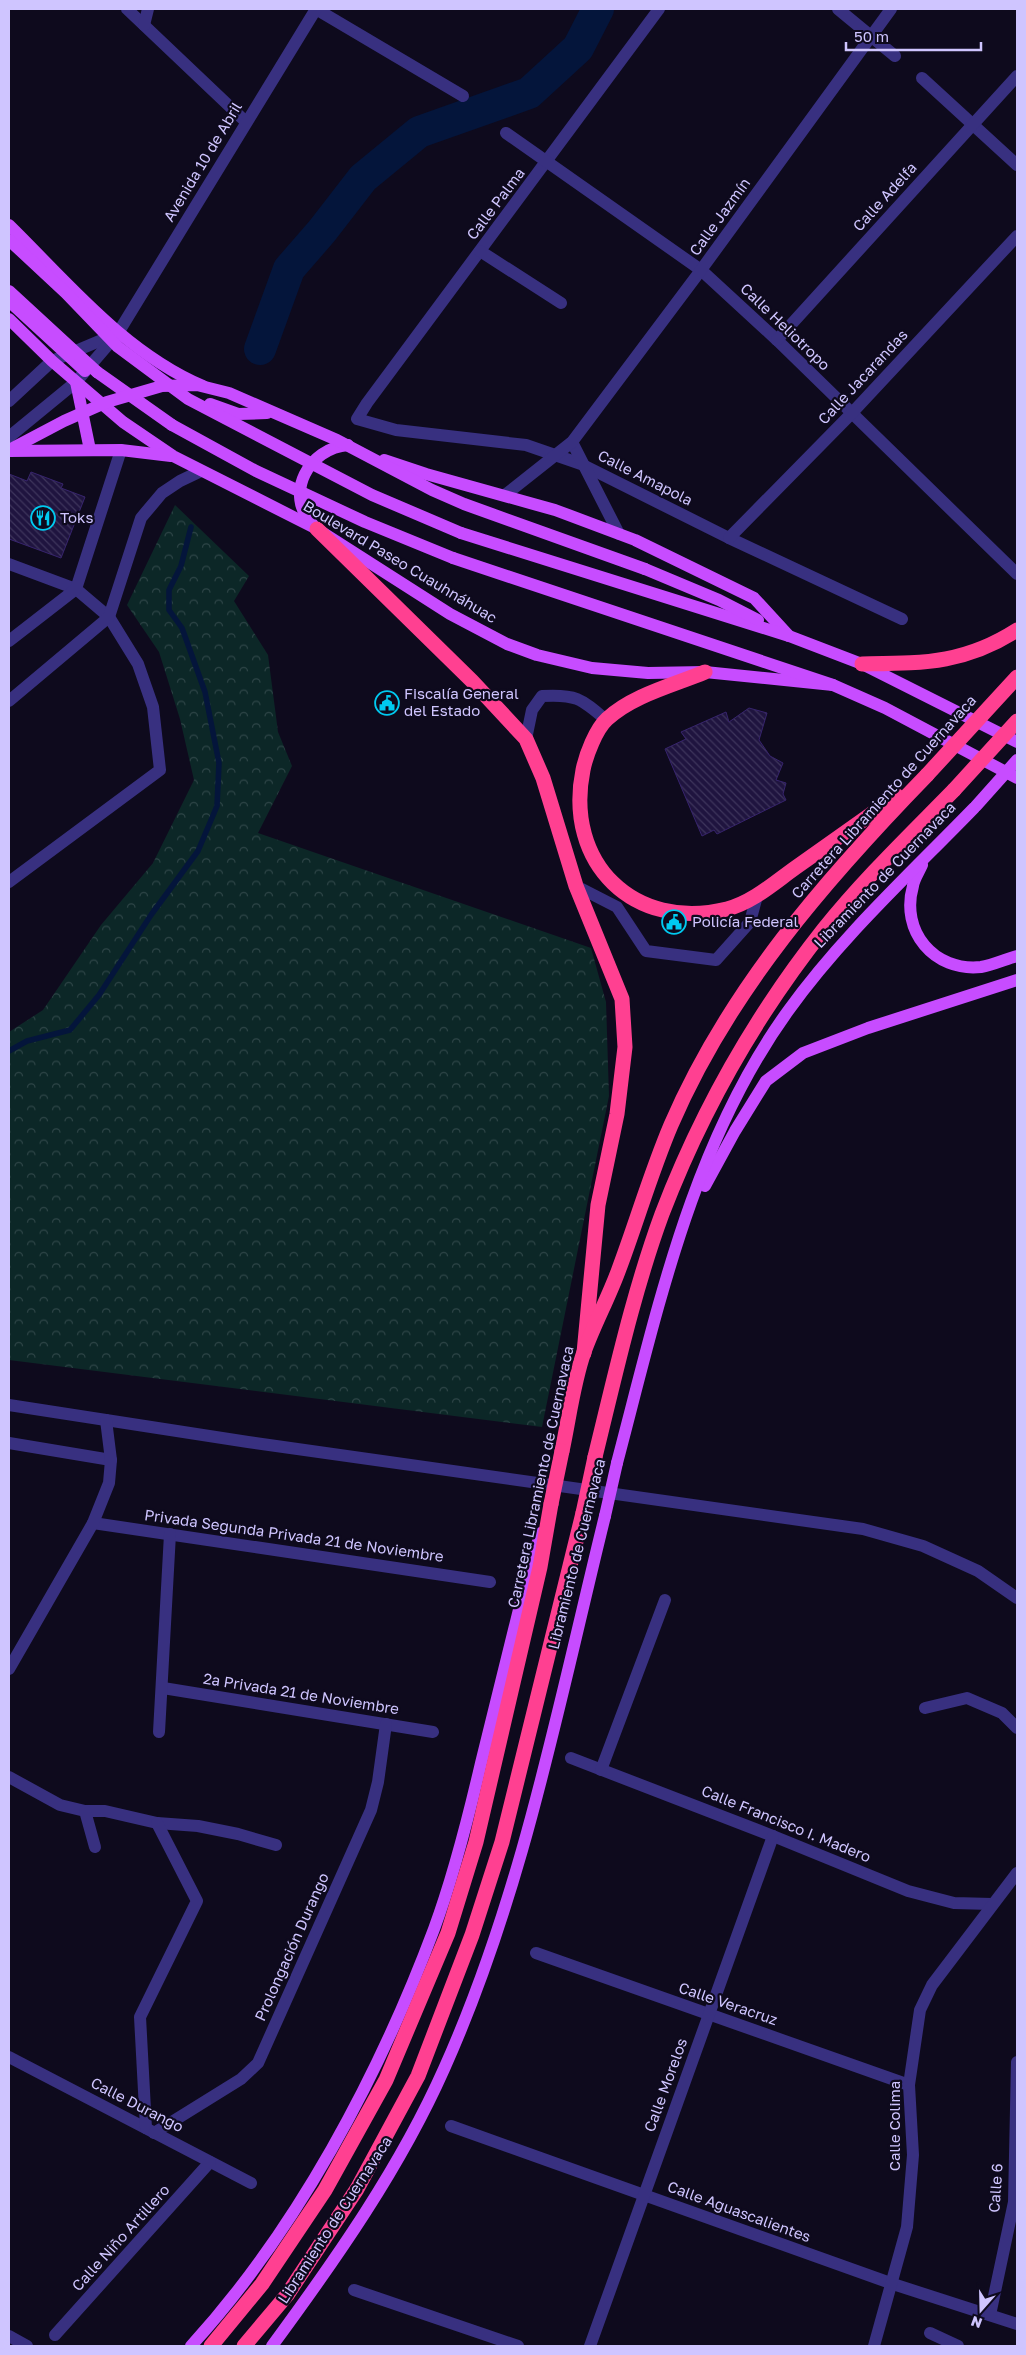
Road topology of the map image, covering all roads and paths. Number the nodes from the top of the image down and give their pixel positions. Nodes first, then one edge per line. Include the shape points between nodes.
1 (127, 9) edge
2 (148, 9) edge
3 (316, 9) edge
4 (659, 9) edge
5 (838, 9) edge
6 (890, 9) edge
7 (144, 25) junction
8 (872, 35) junction
9 (895, 56) dead end
10 (1017, 76) edge
11 (922, 78) dead end
12 (462, 96) dead end
13 (246, 122) junction
14 (972, 124) junction
15 (506, 133) dead end
16 (548, 161) junction
17 (1017, 165) edge
18 (9, 225) edge
19 (1017, 236) edge
20 (9, 240) edge
21 (480, 252) junction
22 (701, 270) junction
23 (9, 291) edge
24 (9, 301) edge
25 (561, 303) dead end
26 (9, 319) edge
27 (118, 332) junction
28 (777, 340) junction
29 (106, 341) junction
30 (67, 354) junction
31 (52, 360) junction
32 (85, 372) junction
33 (76, 382) junction
34 (9, 401) edge
35 (261, 411) junction
36 (851, 414) junction
37 (358, 419) joint
38 (9, 437) edge
39 (572, 442) junction
40 (348, 445) junction
41 (9, 450) edge
42 (90, 450) junction
43 (121, 450) junction
44 (556, 455) junction
45 (173, 456) junction
46 (582, 464) junction
47 (201, 470) junction
48 (505, 494) junction
49 (316, 529) junction
50 (619, 534) junction
51 (729, 538) junction
52 (9, 564) edge
53 (1017, 574) edge
54 (76, 589) junction
55 (109, 617) junction
56 (902, 619) dead end
57 (1017, 630) edge
58 (789, 636) junction
59 (9, 641) edge
60 (862, 664) junction
61 (705, 672) junction
62 (1017, 677) edge
63 (832, 685) junction
64 (9, 700) edge
65 (606, 720) junction
66 (1017, 721) edge
67 (526, 740) junction
68 (1017, 742) edge
69 (1017, 760) edge
70 (927, 775) junction
71 (1017, 778) edge
72 (926, 857) junction
73 (9, 882) edge
74 (576, 886) junction
75 (756, 896) junction
76 (1017, 956) edge
77 (1017, 980) edge
78 (684, 1223) junction
79 (584, 1353) junction
80 (9, 1405) edge
81 (106, 1420) junction
82 (9, 1442) edge
83 (110, 1460) junction
84 (551, 1504) junction
85 (93, 1523) junction
86 (170, 1534) junction
87 (490, 1582) dead end
88 (1017, 1598) edge
89 (665, 1600) dead end
90 (9, 1669) edge
91 (163, 1688) junction
92 (925, 1708) dead end
93 (386, 1724) junction
94 (1017, 1728) edge
95 (159, 1732) dead end
96 (433, 1732) dead end
97 (571, 1758) dead end
98 (601, 1770) junction
99 (9, 1777) edge
100 (85, 1811) junction
101 (157, 1823) junction
102 (773, 1836) junction
103 (276, 1845) dead end
104 (95, 1847) dead end
105 (1017, 1872) edge
106 (992, 1904) junction
107 (536, 1953) dead end
108 (709, 2015) junction
109 (9, 2057) edge
110 (1017, 2062) edge
111 (909, 2085) junction
112 (451, 2126) dead end
113 (150, 2130) junction
114 (210, 2162) junction
115 (250, 2183) dead end
116 (644, 2195) junction
117 (893, 2284) junction
118 (354, 2290) dead end
119 (990, 2315) junction
120 (1017, 2324) edge
121 (930, 2333) dead end
122 (55, 2335) dead end
123 (9, 2336) edge
124 (27, 2346) edge
125 (191, 2346) edge
126 (211, 2346) edge
127 (244, 2346) edge
128 (272, 2346) edge
129 (518, 2346) edge
130 (590, 2346) edge
131 (874, 2346) edge
132 (958, 2346) edge

1 - 7 street
2 - 7 street
3 - 12 street
3 - 13 street, Avenida 10 de Abril
4 - 16 street, Calle Palma
5 - 8 street
6 - 8 street, Calle Jazmín
7 - 13 street
8 - 9 street
8 - 22 street, Calle Jazmín
10 - 14 street, Calle Adelfa
11 - 14 street
13 - 27 street, Avenida 10 de Abril
14 - 17 street
14 - 28 street, Calle Adelfa
15 - 16 street, Calle Heliotropo
16 - 21 street, Calle Palma
16 - 22 street, Calle Heliotropo
18 - 27 main road
19 - 36 street, Calle Jacarandas
20 - 58 main road, bridge via 118,347 188,399 372,495 461,533
21 - 25 street
21 - 37 street, Calle Palma
22 - 28 street, Calle Heliotropo
22 - 39 street, Calle Jazmín
23 - 63 main road, Boulevard Paseo Cuauhnáhuac, bridge via 97,372 172,425 256,471 365,522 453,558
24 - 30 main road
26 - 31 main road, Boulevard Paseo Cuauhnáhuac
27 - 29 street
27 - 35 main road, bridge via 154,359 194,382
28 - 36 street, Calle Heliotropo
29 - 30 street
29 - 32 street
29 - 35 main road via 186,393 224,411 249,415
30 - 31 street
30 - 32 main road
31 - 33 main road, Boulevard Paseo Cuauhnáhuac
31 - 34 street
32 - 33 street
33 - 38 street
33 - 42 main road
33 - 45 main road, Boulevard Paseo Cuauhnáhuac via 123,422
35 - 40 main road
36 - 51 street, Calle Jacarandas
36 - 53 street, Calle Heliotropo
37 - 44 street, Calle Amapola via 396,430 526,446
39 - 44 street, Calle Jazmín
39 - 46 street
40 - 48 main road via 399,466
40 - 49 main road via 338,445 321,453 304,475 301,504 304,514
41 - 42 main road
41 - 58 main road, bridge via 107,402 162,386 197,385 229,393 337,440 464,504 646,569 719,600
42 - 43 main road
43 - 45 main road
43 - 54 street
44 - 46 street, Calle Amapola
44 - 48 street, Calle Jazmín
45 - 47 main road, Boulevard Paseo Cuauhnáhuac
46 - 50 street
46 - 51 street, Calle Amapola
47 - 49 main road, Boulevard Paseo Cuauhnáhuac
47 - 55 street via 162,492 141,518
48 - 50 main road
49 - 61 main road, Boulevard Paseo Cuauhnáhuac via 450,614 530,652 564,662 620,671
49 - 67 highway via 472,681
50 - 58 main road via 754,598
51 - 56 street, Calle Amapola
52 - 54 street
54 - 55 street
54 - 59 street
55 - 64 street
55 - 73 street via 138,664 153,707 160,770
57 - 60 highway via 959,658 920,663
58 - 60 main road
60 - 68 main road
61 - 63 main road, Boulevard Paseo Cuauhnáhuac
61 - 65 highway via 635,701
62 - 70 highway, Carretera Libramiento de Cuernavaca, bridge
63 - 71 main road, Boulevard Paseo Cuauhnáhuac via 885,708
65 - 67 street via 586,702 566,694 542,696 532,710
65 - 75 highway via 586,754 580,784 580,817 592,854 611,883 639,903 666,913 697,914 729,908
66 - 127 highway, bridge via 825,928 768,1006 730,1068 696,1137 662,1214 641,1280 594,1457 502,1842 472,1935 418,2076 357,2189 287,2296
67 - 74 highway via 543,778
69 - 72 main road, Libramiento de Cuernavaca, bridge
70 - 75 highway
70 - 79 highway, Carretera Libramiento de Cuernavaca via 873,830 804,911 751,982 706,1055 672,1124 619,1270
72 - 76 main road via 912,886 910,910 918,938 933,956 957,966 981,967
72 - 78 main road, Libramiento de Cuernavaca via 844,940 788,1012 746,1078 714,1142
74 - 75 street via 617,907 646,951 716,960 750,922
74 - 79 highway via 622,999 624,1047 617,1114 598,1205
77 - 78 main road via 868,1028 803,1053 766,1081 734,1131
78 - 128 main road, Libramiento de Cuernavaca, bridge via 649,1340 496,1940 444,2070 392,2170 308,2298
79 - 84 highway, Carretera Libramiento de Cuernavaca, bridge
80 - 81 street
81 - 83 street
81 - 88 street via 863,1529 931,1549 978,1571
82 - 83 street
83 - 85 street via 109,1483
84 - 125 main road via 530,1565 463,1838 434,1929 377,2064 314,2181 249,2274
84 - 126 highway, Carretera Libramiento de Cuernavaca via 540,1567 476,1842 448,1933 386,2080 325,2190 262,2284
85 - 86 street, Privada Segunda Privada 21 de Noviembre
85 - 90 street
86 - 87 street, Privada Segunda Privada 21 de Noviembre
86 - 91 street
89 - 98 street
91 - 93 street, 2a Privada 21 de Noviembre
91 - 95 street
92 - 94 street via 967,1698 1002,1713
93 - 96 street, 2a Privada 21 de Noviembre
93 - 113 street, Prolongación Durango via 371,1810 258,2063 241,2078
97 - 98 street, Calle Francisco I. Madero
98 - 102 street, Calle Francisco I. Madero
99 - 100 street via 60,1805
100 - 101 street via 105,1811
100 - 104 street
101 - 103 street via 198,1826
101 - 113 street via 197,1901 140,2017
102 - 106 street, Calle Francisco I. Madero via 908,1891 954,1903
102 - 108 street, Calle Morelos
105 - 106 street, Calle Colima
106 - 111 street, Calle Colima via 932,1985 920,2010
107 - 108 street, Calle Veracruz
108 - 111 street, Calle Veracruz
108 - 116 street, Calle Morelos
109 - 113 street, Calle Durango
110 - 119 street, Calle 6 via 1014,2202
111 - 117 street, Calle Colima via 913,2155 907,2227
112 - 116 street, Calle Aguascalientes
113 - 114 street, Calle Durango
114 - 115 street, Calle Durango
114 - 122 street, Calle Niño Artillero
116 - 117 street, Calle Aguascalientes
116 - 130 street, Calle Morelos
117 - 119 street, Calle Aguascalientes
117 - 131 street, Calle Colima
118 - 129 street
119 - 120 street, Calle Aguascalientes
121 - 132 street
123 - 124 street

